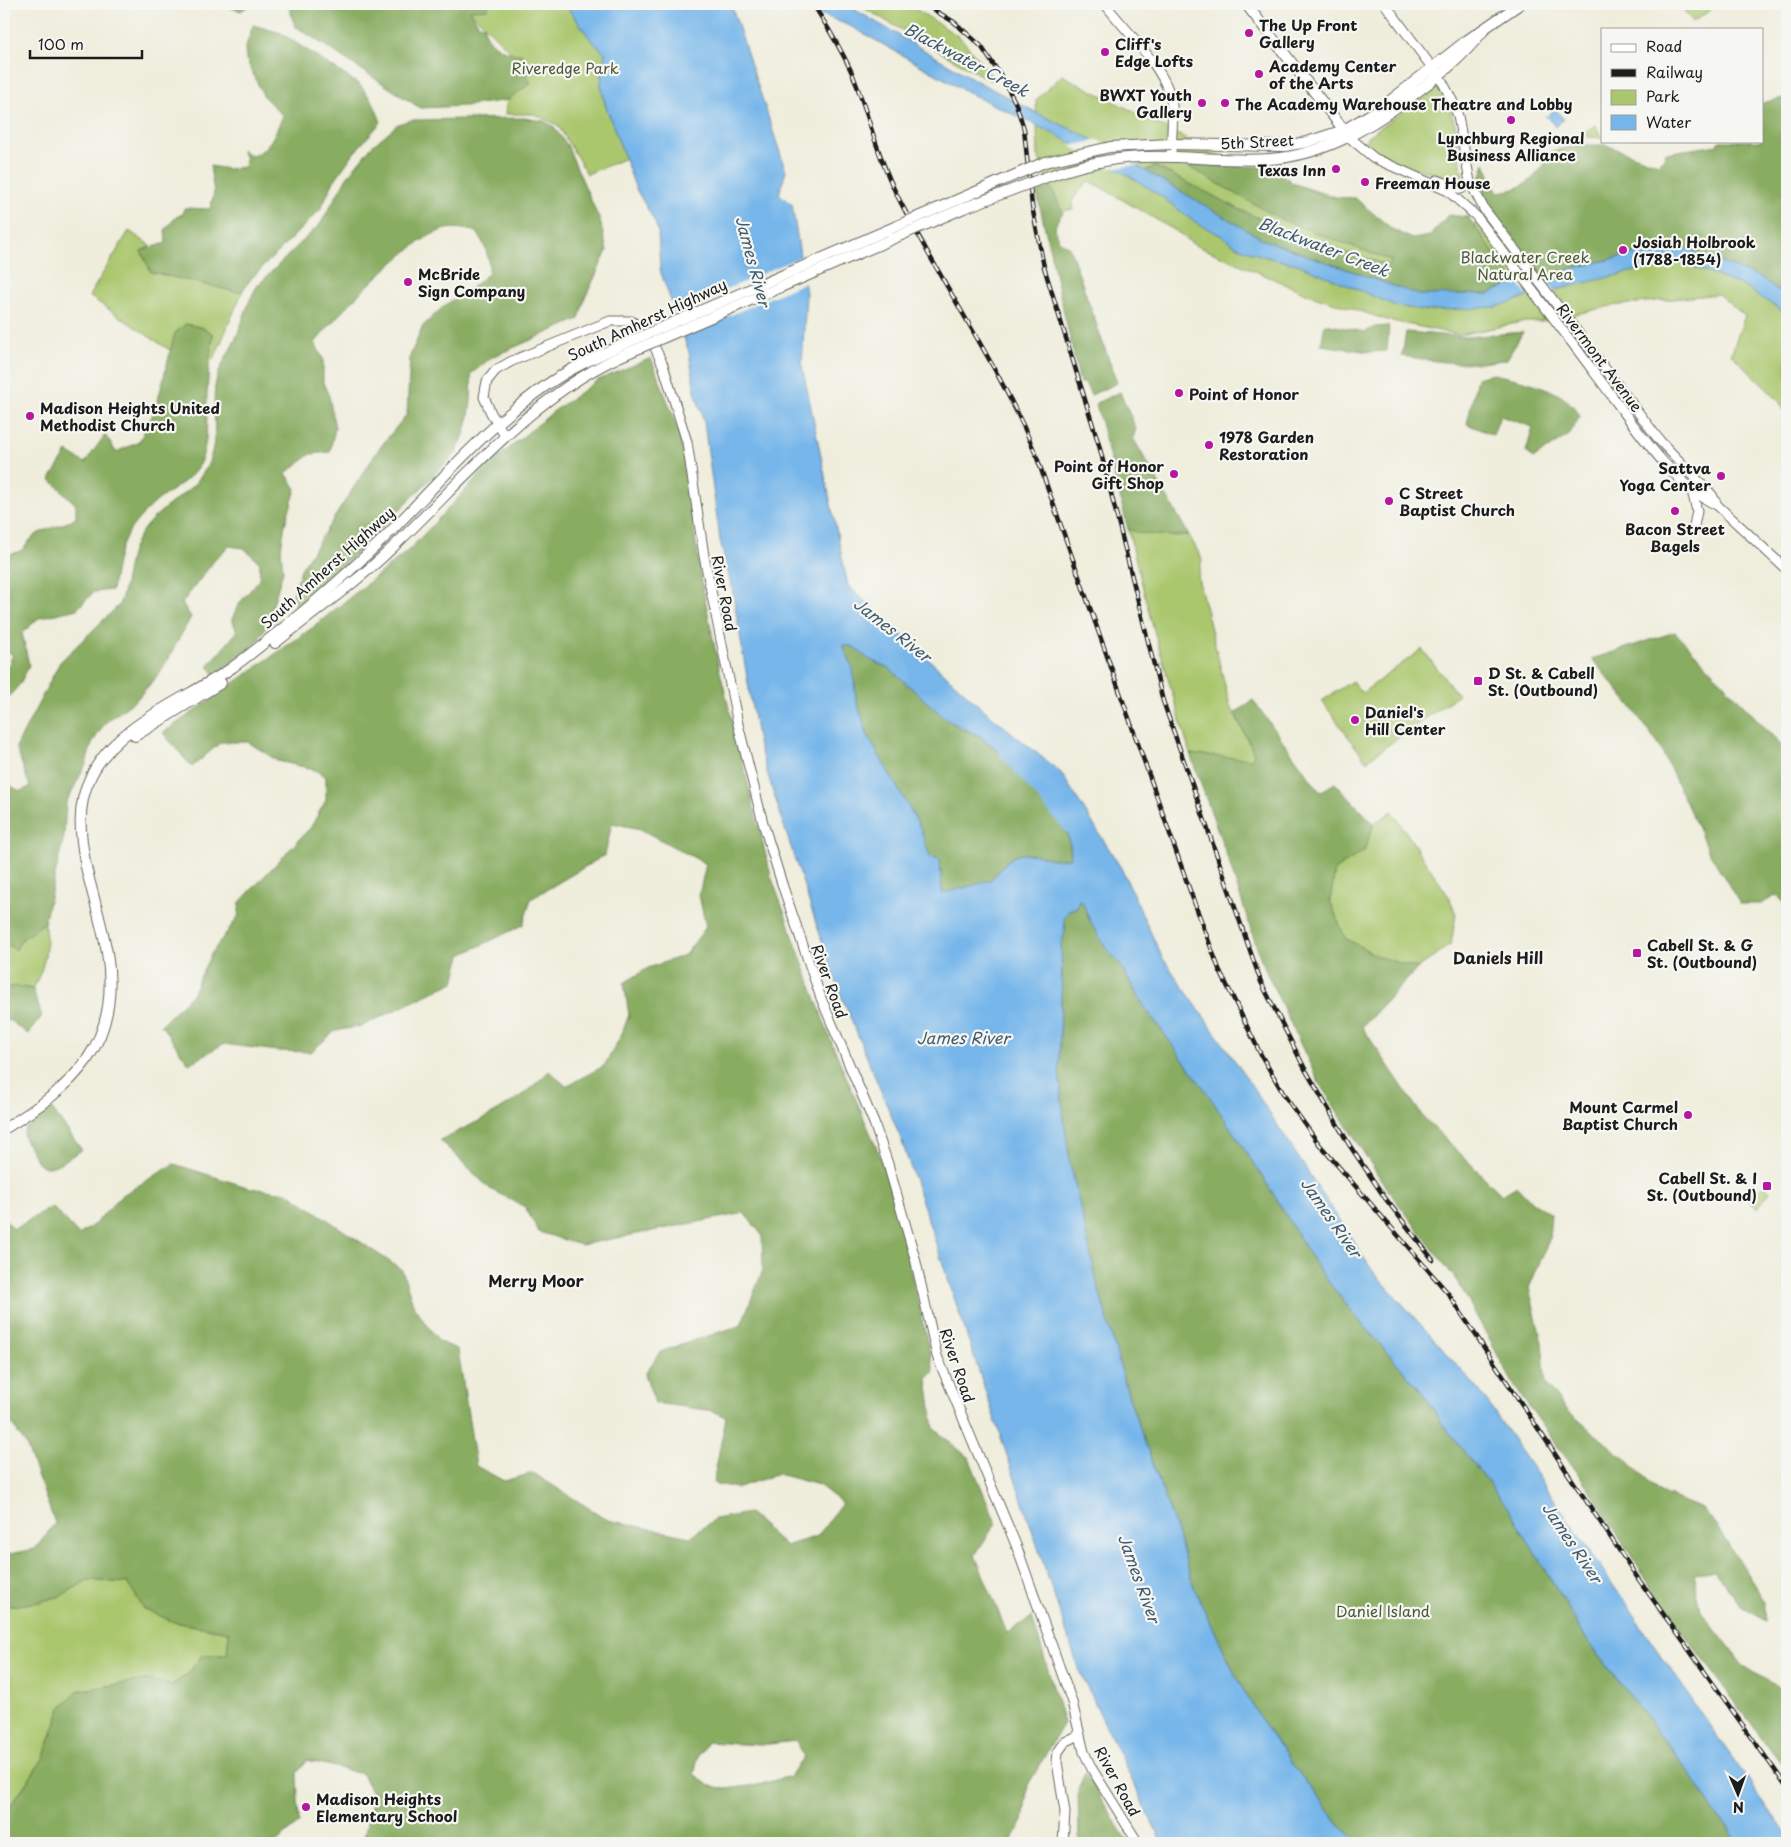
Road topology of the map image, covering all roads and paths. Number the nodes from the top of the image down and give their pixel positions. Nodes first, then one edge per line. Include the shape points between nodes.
1 (1105, 4) edge
2 (1246, 4) edge
3 (1385, 4) edge
4 (1520, 4) edge
5 (1435, 72) junction
6 (1346, 133) junction
7 (1171, 144) junction
8 (1171, 156) junction
9 (1425, 179) junction
10 (1470, 182) junction
11 (628, 347) junction
12 (498, 424) junction
13 (506, 436) junction
14 (1691, 488) junction
15 (1717, 505) junction
16 (1694, 526) dead end
17 (1787, 570) edge
18 (100, 760) junction
19 (4, 1129) edge
20 (1079, 1735) junction
21 (1063, 1843) edge
22 (1138, 1843) edge

1 - 7 street via 1165,84 1170,96
2 - 6 main road
3 - 5 street, Rivermont Avenue
4 - 5 main road, 5th Street via 1483,31 1455,64
5 - 6 main road, 5th Street via 1378,121
5 - 10 street, Rivermont Avenue via 1458,116
6 - 7 main road, 5th Street via 1297,144
6 - 8 main road, 5th Street via 1297,156 1268,159
6 - 9 street via 1374,158
7 - 8 street
7 - 11 main road, South Amherst Highway, bridge via 1102,148 1039,164
8 - 11 main road, South Amherst Highway, bridge via 1120,158 1057,173
9 - 10 street via 1438,180 1461,189
9 - 14 street, Rivermont Avenue via 1448,191 1476,216 1646,440
10 - 15 street, Rivermont Avenue via 1484,209 1660,441 1712,495
11 - 12 main road, South Amherst Highway via 567,372
11 - 13 main road, South Amherst Highway via 570,385
12 - 13 street, River Road
12 - 18 main road, South Amherst Highway via 380,543 317,600 231,668 117,740
12 - 20 street, River Road via 486,403 485,386 496,370 512,361 616,319 637,323 655,345 687,442 712,598 763,823 821,998 888,1164 915,1258 937,1356 1016,1545 1072,1702
13 - 18 main road, South Amherst Highway via 391,549 320,608 227,679
14 - 15 street, Rivermont Avenue
14 - 16 street via 1696,501
15 - 17 street, Rivermont Avenue
18 - 19 main road, South Amherst Highway via 86,786 80,820 84,855 107,954 108,999 103,1025 89,1058 74,1078 46,1102
20 - 21 street via 1065,1742 1058,1752 1065,1812
20 - 22 street, River Road via 1092,1769

